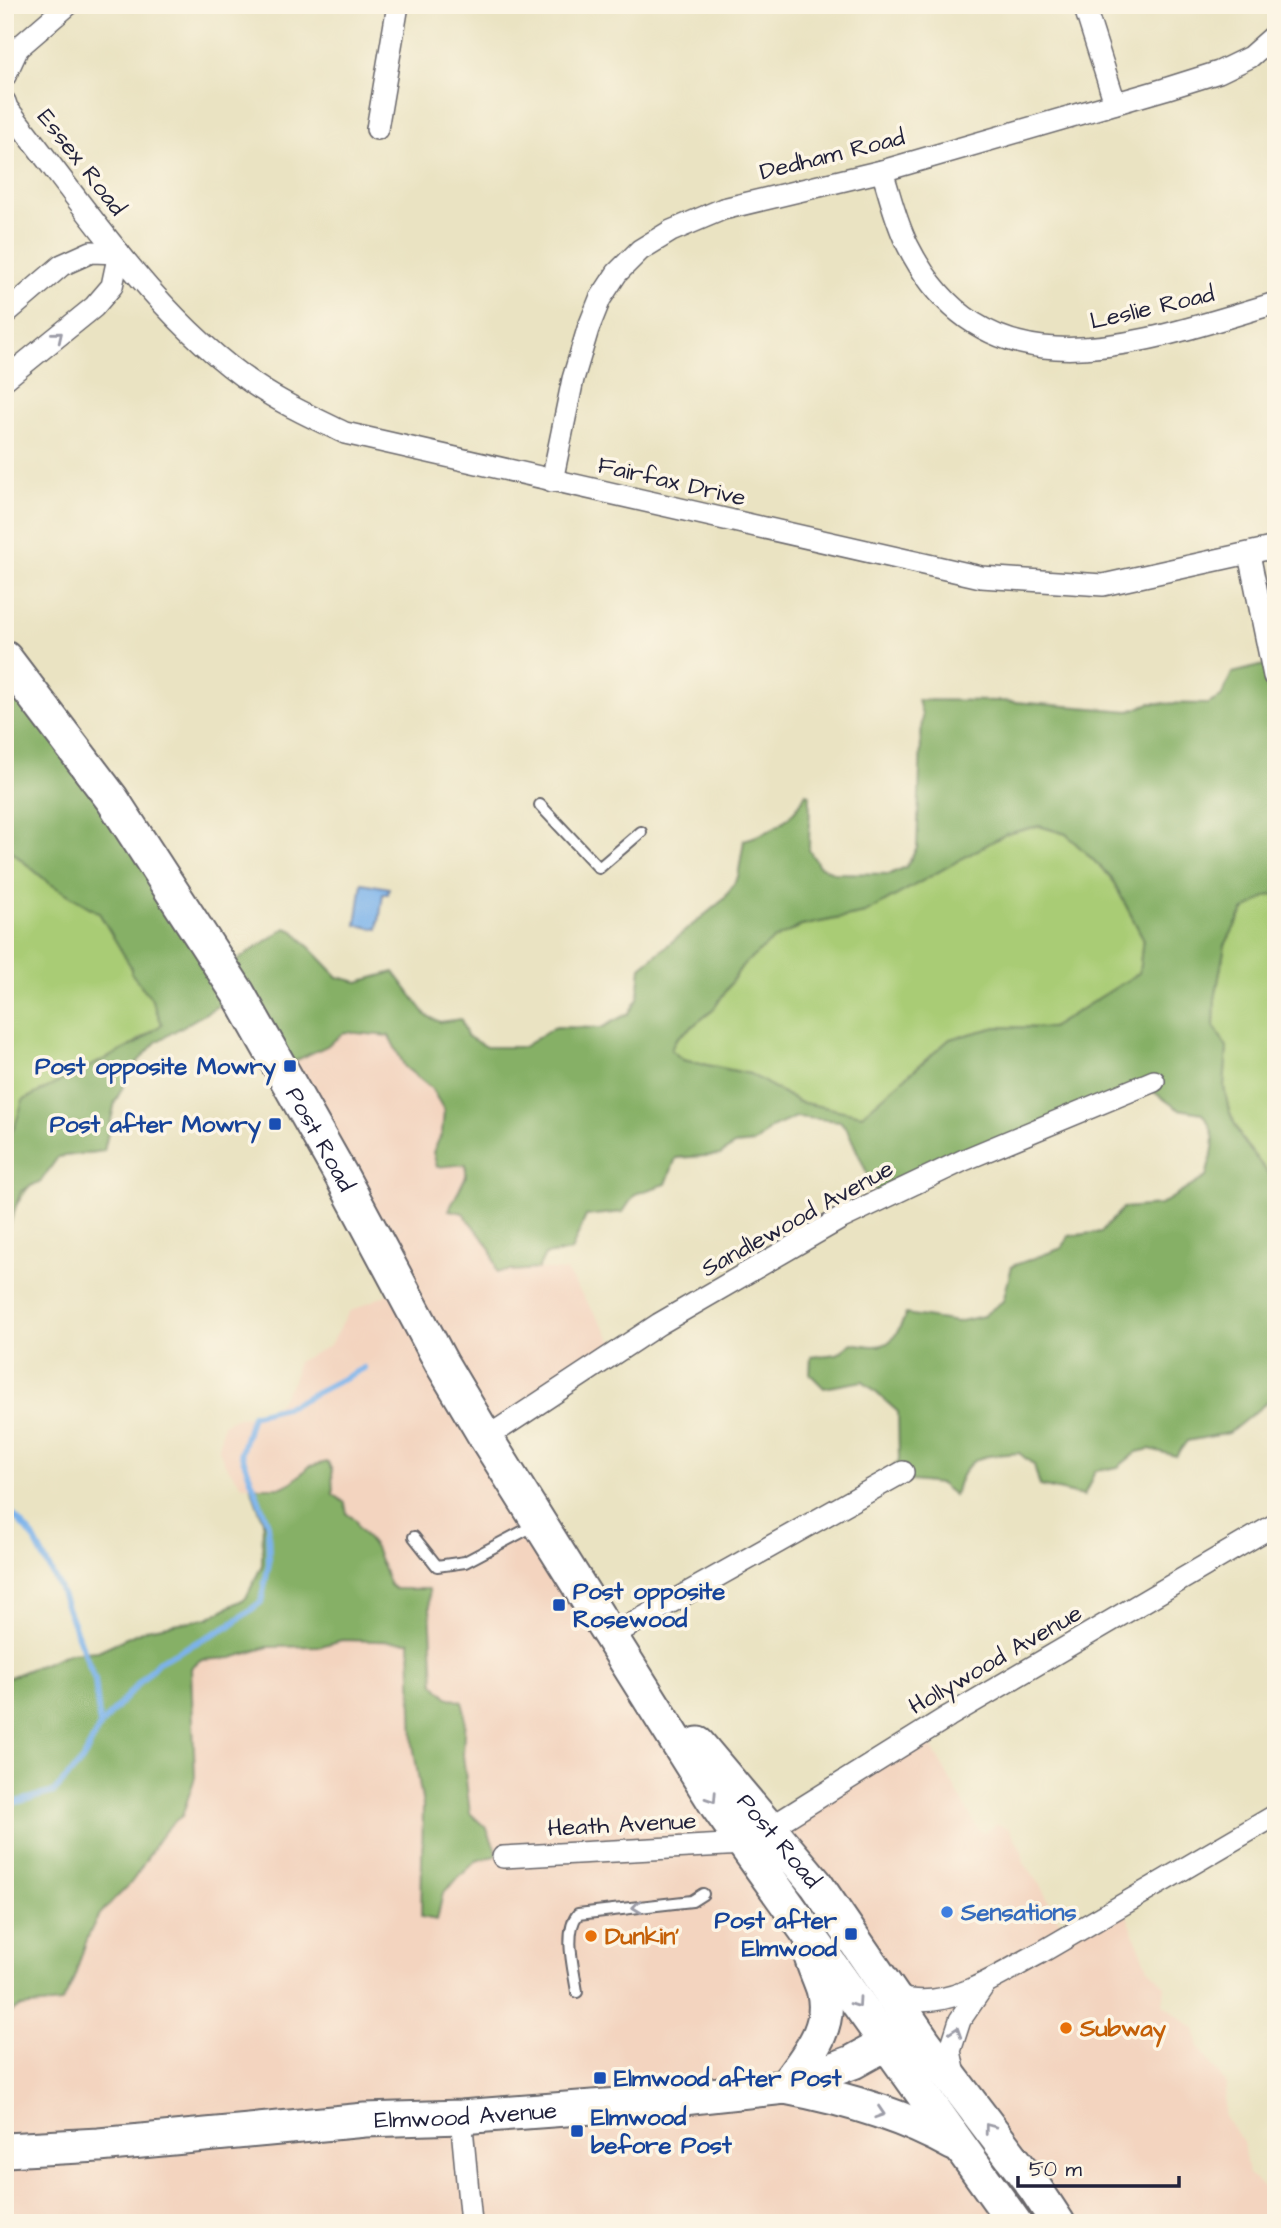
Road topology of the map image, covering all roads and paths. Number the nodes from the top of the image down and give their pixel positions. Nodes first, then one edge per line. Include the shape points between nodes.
1 (68, 5) edge
2 (398, 5) edge
3 (1084, 5) edge
4 (1276, 34) edge
5 (5, 76) edge
6 (5, 102) edge
7 (1115, 103) junction
8 (377, 129) dead end
9 (882, 171) junction
10 (119, 253) junction
11 (1276, 303) edge
12 (5, 314) edge
13 (5, 379) edge
14 (552, 481) junction
15 (1276, 547) edge
16 (1249, 554) junction
17 (5, 658) edge
18 (1274, 676) edge
19 (540, 805) dead end
20 (641, 832) dead end
21 (1154, 1081) dead end
22 (486, 1438) junction
23 (903, 1472) dead end
24 (539, 1523) junction
25 (1276, 1524) edge
26 (414, 1537) dead end
27 (609, 1637) junction
28 (1276, 1815) edge
29 (756, 1836) junction
30 (503, 1857) dead end
31 (703, 1894) dead end
32 (799, 1920) junction
33 (984, 1985) junction
34 (577, 1992) dead end
35 (890, 1992) junction
36 (914, 2028) junction
37 (886, 2045) junction
38 (957, 2086) junction
39 (785, 2087) junction
40 (461, 2117) junction
41 (959, 2147) junction
42 (5, 2150) edge
43 (471, 2223) edge
44 (1014, 2223) edge
45 (1058, 2223) edge

1 - 5 street via 18,48
2 - 8 street
3 - 7 street
4 - 7 street, Dedham Road via 1250,57 1219,72
6 - 10 street, Essex Road
7 - 9 street, Dedham Road
9 - 11 street, Leslie Road via 907,246 931,281 953,309 1010,341 1071,350 1101,348
9 - 14 street, Dedham Road via 723,209 640,250 617,273 588,329
10 - 12 street via 92,252 62,265
13 -> 10 street via 94,307 111,286
10 - 14 street, Fairfax Drive via 219,357 297,410 345,433
14 - 16 street, Fairfax Drive via 981,577 1103,585
15 - 16 street, Fairfax Drive
16 - 18 street
17 - 22 main road, Post Road via 112,799 238,993
19 - 20 lane via 599,868
21 - 22 street, Sandlewood Avenue via 964,1160 840,1219 659,1324
22 - 24 main road, Post Road
23 - 27 street
24 - 26 lane via 465,1562 437,1566
24 - 27 main road, Post Road
25 - 29 street, Hollywood Avenue via 949,1716
27 - 29 main road, Post Road
28 - 33 street
29 - 30 street, Heath Avenue
29 - 32 main road, Post Road
29 - 35 main road, Post Road via 816,1884
31 -> 34 lane via 692,1901 578,1914 572,1922
32 -> 37 main road, Post Road
32 - 39 main road via 823,1991 826,2016 821,2036
33 - 35 street via 947,1998 910,2001
38 -> 33 street via 950,2051 960,2020
35 - 36 main road, Post Road
36 - 37 main road, Elmwood Avenue
36 - 38 main road, Post Road
37 - 39 main road, Elmwood Avenue
37 - 41 main road, Post Road
45 -> 38 main road, Post Road
39 - 40 main road, Elmwood Avenue via 683,2100
39 -> 41 main road via 828,2095 894,2117
40 - 42 main road, Elmwood Avenue via 365,2120
40 - 43 street
41 - 44 main road, Post Road

